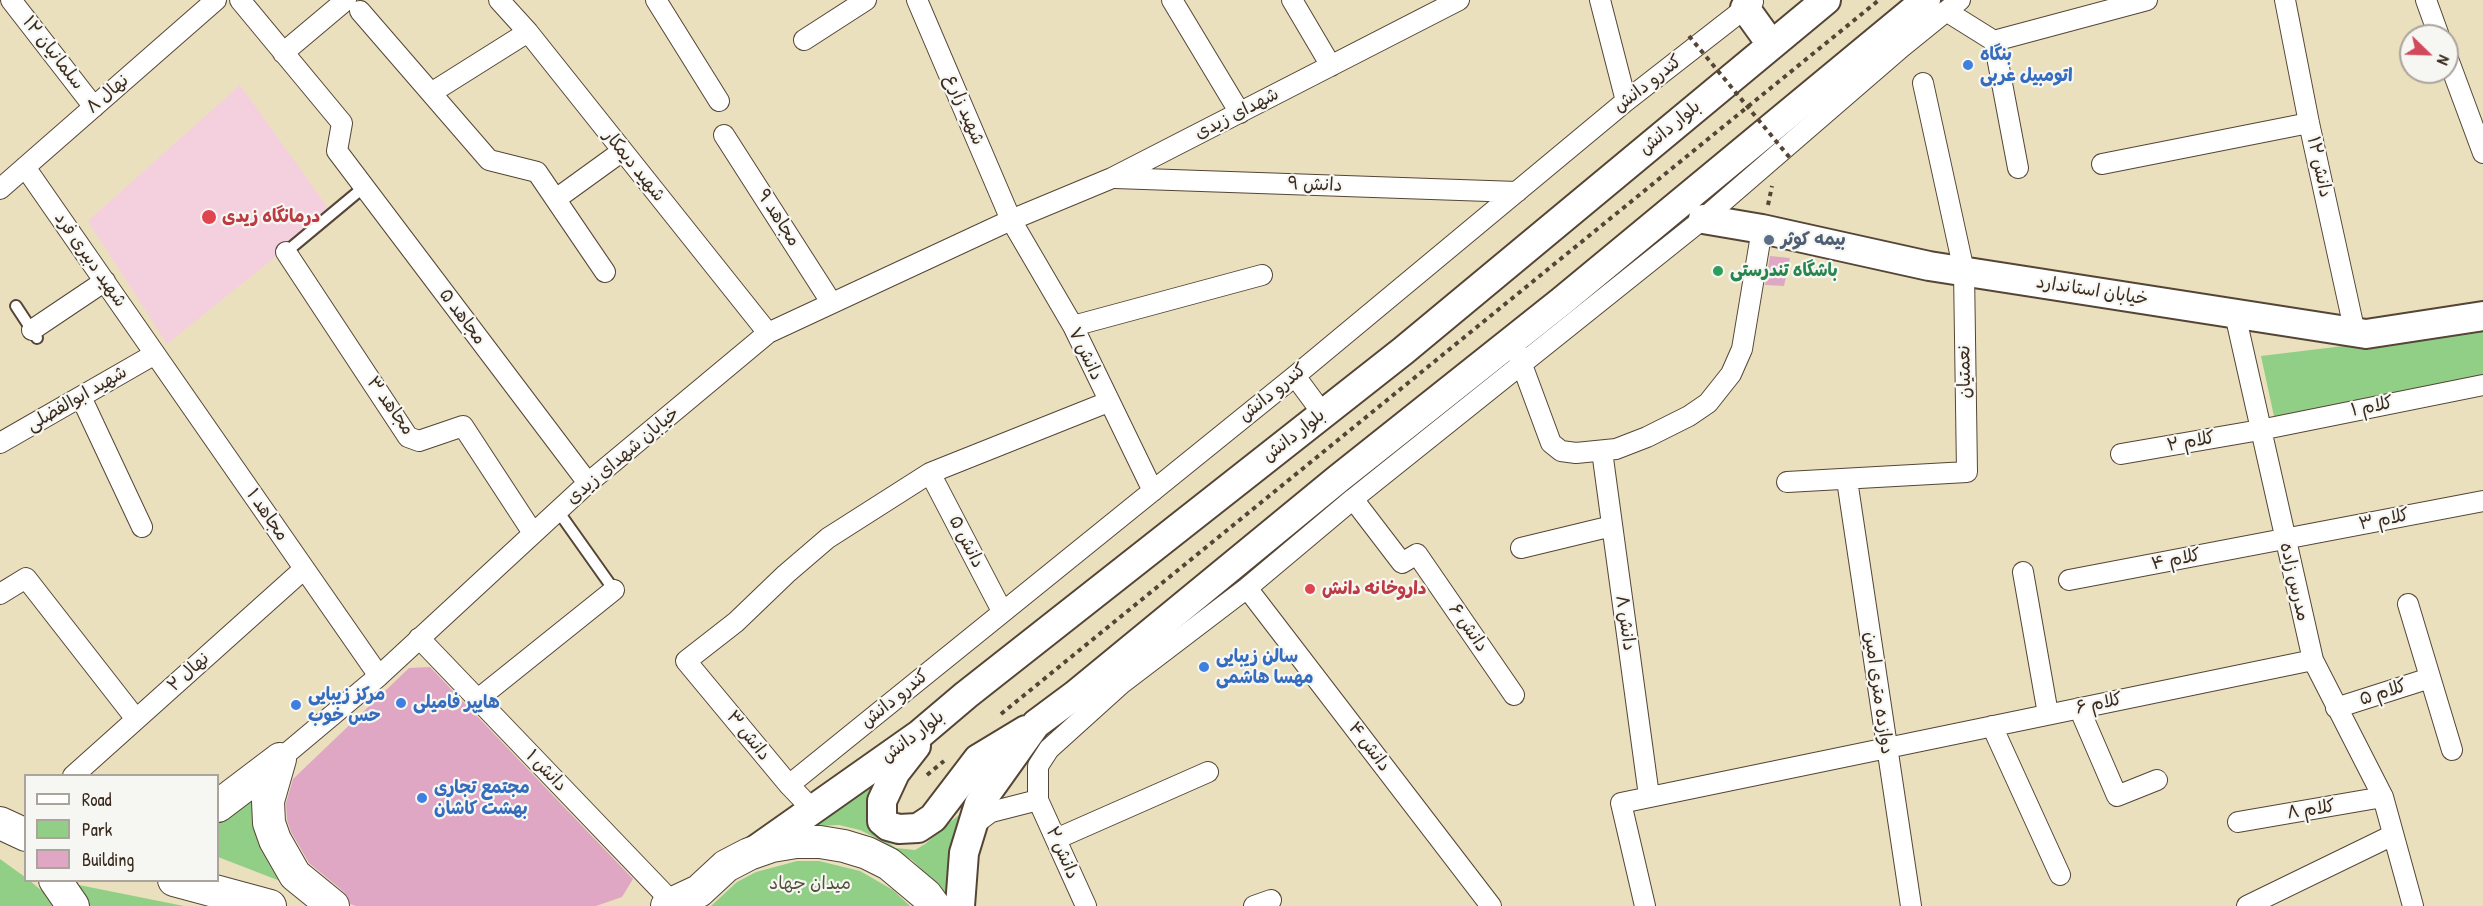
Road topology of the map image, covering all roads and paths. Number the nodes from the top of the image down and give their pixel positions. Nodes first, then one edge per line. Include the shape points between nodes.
1 (11, 0) edge
2 (216, 0) edge
3 (240, 0) edge
4 (499, 0) edge
5 (656, 0) edge
6 (866, 0) edge
7 (917, 0) edge
8 (1172, 0) edge
9 (1292, 0) edge
10 (1459, 0) edge
11 (1600, 0) edge
12 (1826, 0) edge
13 (1879, 0) edge
14 (2148, 0) edge
15 (2285, 0) edge
16 (2426, 0) edge
17 (358, 3) edge
18 (1750, 4) edge
19 (1944, 4) edge
20 (2435, 24) edge
21 (528, 32) junction
22 (1689, 36) dead end
23 (804, 39) dead end
24 (1994, 41) junction
25 (1772, 45) junction
26 (283, 52) junction
27 (1331, 66) junction
28 (1923, 83) dead end
29 (2457, 84) edge
30 (431, 93) junction
31 (719, 101) dead end
32 (1626, 101) junction
33 (94, 107) junction
34 (1240, 113) junction
35 (2309, 123) junction
36 (724, 135) dead end
37 (1784, 143) junction
38 (621, 152) junction
39 (2483, 153) edge
40 (2103, 164) dead end
41 (25, 167) junction
42 (2018, 168) dead end
43 (1112, 178) junction
44 (1773, 185) dead end
45 (364, 187) junction
46 (0, 189) edge
47 (1517, 192) junction
48 (556, 199) junction
49 (1702, 219) junction
50 (1011, 220) junction
51 (1762, 229) junction
52 (286, 252) joint
53 (1964, 271) junction
54 (605, 272) dead end
55 (1262, 275) dead end
56 (105, 281) junction
57 (831, 302) junction
58 (16, 306) dead end
59 (2235, 314) junction
60 (2483, 316) edge
61 (1072, 326) junction
62 (768, 333) junction
63 (2355, 333) junction
64 (35, 334) joint
65 (1517, 352) junction
66 (155, 354) junction
67 (1295, 376) junction
68 (2483, 385) edge
69 (81, 397) junction
70 (1108, 402) junction
71 (1323, 414) junction
72 (2260, 430) junction
73 (0, 443) edge
74 (1602, 451) junction
75 (2121, 454) dead end
76 (930, 473) junction
77 (1846, 480) junction
78 (1787, 482) dead end
79 (588, 483) junction
80 (1153, 492) junction
81 (1353, 500) junction
82 (2483, 501) edge
83 (558, 511) junction
84 (1612, 526) junction
85 (141, 527) dead end
86 (533, 533) junction
87 (2284, 539) junction
88 (1521, 548) dead end
89 (304, 569) junction
90 (2023, 572) dead end
91 (2069, 580) dead end
92 (1247, 588) junction
93 (614, 590) joint
94 (0, 594) edge
95 (2408, 604) dead end
96 (1002, 611) junction
97 (419, 638) junction
98 (2313, 660) junction
99 (379, 676) junction
100 (2430, 678) junction
101 (1514, 695) dead end
102 (478, 699) junction
103 (2079, 708) junction
104 (2336, 708) junction
105 (948, 712) junction
106 (2048, 714) junction
107 (998, 717) dead end
108 (136, 719) junction
109 (1036, 724) junction
110 (1992, 726) junction
111 (1886, 748) junction
112 (2452, 750) dead end
113 (951, 755) dead end
114 (280, 759) junction
115 (1208, 772) dead end
116 (75, 774) edge
117 (924, 777) dead end
118 (2157, 780) dead end
119 (789, 785) junction
120 (1649, 796) junction
121 (2383, 798) junction
122 (1038, 800) junction
123 (219, 805) edge
124 (812, 809) junction
125 (2238, 822) dead end
126 (971, 827) junction
127 (2393, 836) junction
128 (1056, 839) junction
129 (749, 854) junction
130 (2060, 875) dead end
131 (56, 882) edge
132 (181, 882) edge
133 (670, 905) edge
134 (73, 906) edge
135 (270, 906) edge
136 (333, 906) edge
137 (934, 906) edge
138 (960, 906) edge
139 (1086, 906) edge
140 (1491, 906) edge
141 (1645, 906) edge
142 (1911, 906) edge
143 (2247, 906) edge
144 (2413, 906) edge

1 - 33 street, سلمانیان ۱۲
2 - 33 street, نهال ۸
3 - 26 street
4 - 21 street, شهید دیمکار
5 - 31 street
6 - 23 street
7 - 50 street, شهید زارع
8 - 34 street
9 - 27 street
10 - 27 street, شهدای زیدی
11 - 32 street
12 - 25 main road, بلوار دانش
13 - 107 path
14 - 24 street
15 - 35 street, دانش ۱۲
16 - 20 street
17 - 26 street
17 - 30 street
18 - 25 main road
18 - 32 street, کندرو دانش
19 - 24 street
19 - 37 main road
21 - 30 street
21 - 38 street, شهید دیمکار
22 - 37 path, bridge
24 - 42 street
25 - 71 main road, بلوار دانش
26 - 45 street, مجاهد ۵ via 342,123 337,151
27 - 34 street, شهدای زیدی
28 - 53 street, نعمتیان
29 - 39 street
30 - 48 street via 489,160 537,172
32 - 47 street, کندرو دانش
33 - 41 street, نهال ۸
34 - 43 street, شهدای زیدی
35 - 40 street
35 - 63 street, دانش ۱۲
36 - 57 street, مجاهد ۹
37 - 49 street
37 - 65 main road
38 - 48 street
38 - 62 street, شهید دیمکار
41 - 46 street, نهال ۸
41 - 56 street, شهید دبیری فرد
43 - 47 street, دانش ۹
43 - 50 street, شهدای زیدی
44 - 51 path
45 - 52 lane
45 - 79 street, مجاهد ۵
47 - 67 street, کندرو دانش
48 - 54 street
49 - 51 main road, خیابان استاندارد
49 - 65 street
50 - 57 street, خیابان شهدای زیدی
50 - 61 street, دانش ۷
51 - 53 main road, خیابان استاندارد
51 - 74 street via 1742,350 1731,374 1708,403 1689,416 1647,438
52 - 86 street, مجاهد ۳ via 408,437 419,441 463,426
53 - 59 main road, خیابان استاندارد
53 - 77 street, نعمتیان via 1967,472
55 - 61 street
56 - 64 street
56 - 66 street, شهید دبیری فرد
57 - 62 street, خیابان شهدای زیدی
58 - 64 lane
59 - 63 main road, خیابان استاندارد
59 - 72 street, مدرس زاده
60 - 63 main road, خیابان استاندارد
61 - 70 street, دانش ۷
62 - 79 street, خیابان شهدای زیدی
65 - 74 street via 1551,443 1561,452
65 - 81 street
65 - 109 main road via 1338,479
66 - 69 street, شهید ابوالفضلی
66 - 89 street, مجاهد ۱
67 - 71 street
67 - 80 street, کندرو دانش
68 - 72 street, کلام ۱
69 - 73 street, شهید ابوالفضلی
69 - 85 street
70 - 76 street
70 - 80 street, دانش ۷
71 - 105 main road, بلوار دانش
72 - 75 street, کلام ۲
72 - 87 street, مدرس زاده
74 - 84 street, دانش ۸
76 - 96 street, دانش ۵
76 - 119 street, دانش ۳ via 828,538 736,622 686,661
77 - 78 street
77 - 111 street, دوازده متری امین
79 - 83 street, خیابان شهدای زیدی
80 - 96 street, کندرو دانش
81 - 92 street
81 - 101 street, دانش ۶ via 1402,563 1417,554
82 - 87 street, کلام ۳
83 - 86 street, خیابان شهدای زیدی
83 - 93 lane
84 - 88 street
84 - 120 street, دانش ۸
86 - 97 street, خیابان شهدای زیدی
87 - 91 street, کلام ۴
87 - 98 street, مدرس زاده
89 - 99 street, مجاهد ۱
89 - 108 street, نهال ۲
90 - 106 street
92 - 122 street via 1121,684 1049,749 1038,766
92 - 140 street, دانش ۴
93 - 102 street
94 - 108 street via 26,578
95 - 100 street
96 - 119 street, کندرو دانش
97 - 99 street, خیابان شهدای زیدی
97 - 102 street, دانش ۱
98 - 103 street, کلام ۶
98 - 104 street, مدرس زاده
99 - 114 street, خیابان شهدای زیدی
100 - 104 street, کلام ۵
100 - 112 street
102 - 133 street, دانش ۱
103 - 106 street, کلام ۶
103 - 118 street via 2116,796
104 - 121 street, مدرس زاده
105 - 109 main road via 907,757 887,787 880,810 882,821 888,826 899,830 918,828 933,818 978,759
105 - 124 main road, بلوار دانش
106 - 110 street, کلام ۶
108 - 116 street, نهال ۲
109 - 126 main road via 980,804
110 - 111 street, کلام ۶
110 - 130 street
111 - 120 street, کلام ۶
111 - 142 street, دوازده متری امین
113 - 117 path
114 - 123 main road
114 - 136 main road via 268,801 274,840 295,875
115 - 128 street
119 - 124 street, دانش ۳
120 - 141 street, کلام ۶ via 1621,803
121 - 125 street, کلام ۸
121 - 127 street, مدرس زاده
122 - 126 street via 991,812
122 - 128 street, دانش ۲
124 - 129 main road, بلوار دانش
126 - 138 main road via 964,853
127 - 143 street
127 - 144 street, مدرس زاده
128 - 139 street, دانش ۲
129 - 133 main road via 726,866 699,891
129 - 137 main road via 796,842 844,846 889,864
131 - 134 main road
132 - 135 main road

